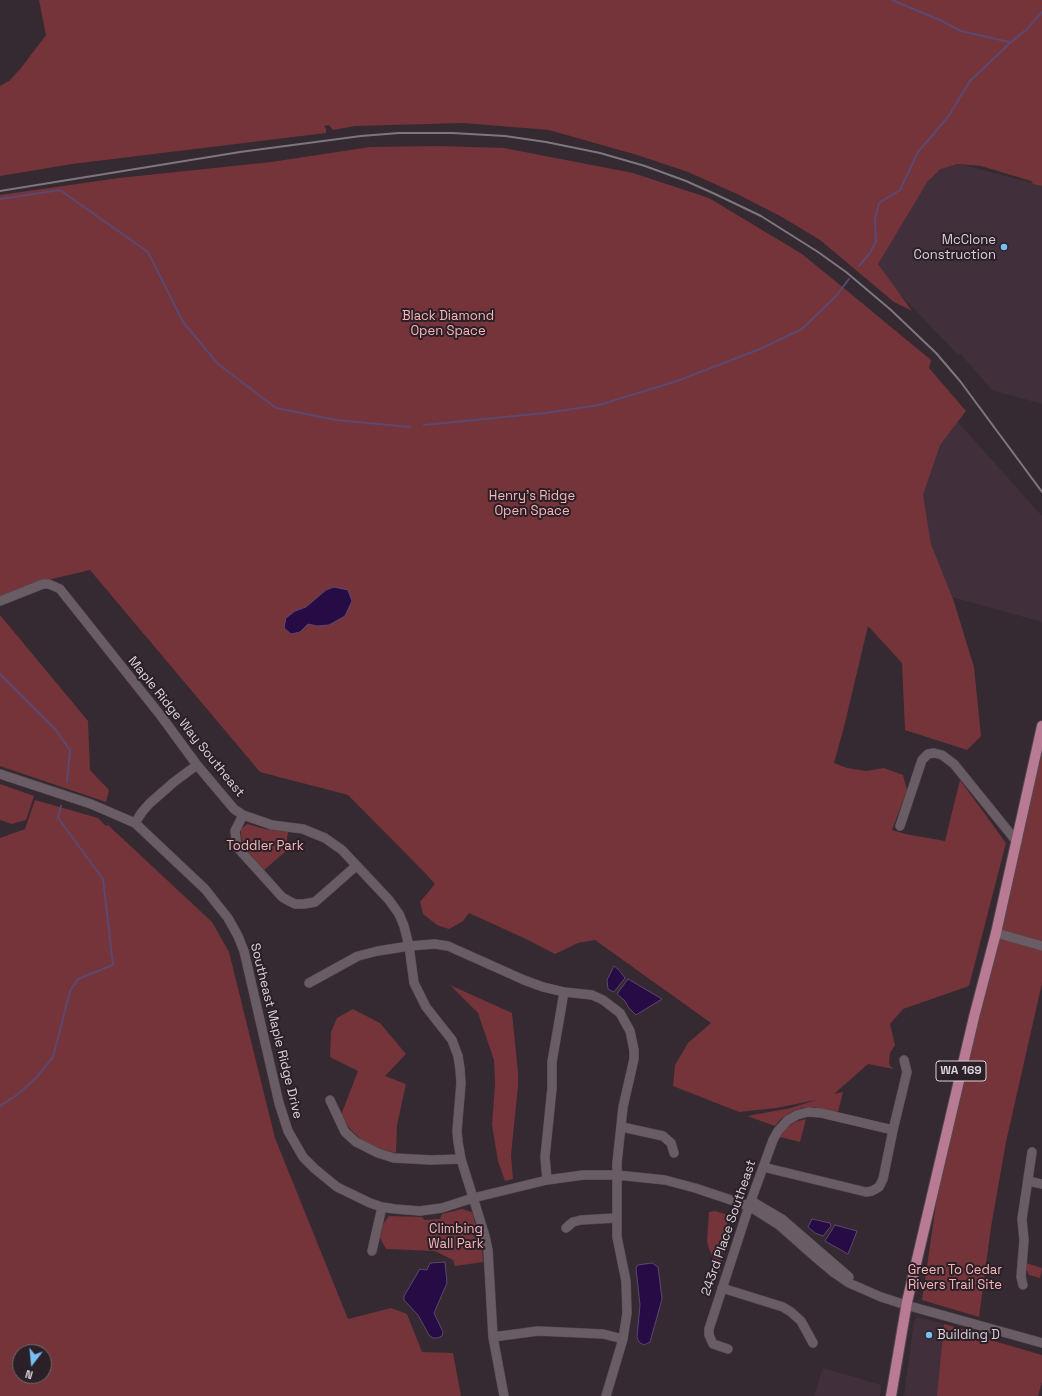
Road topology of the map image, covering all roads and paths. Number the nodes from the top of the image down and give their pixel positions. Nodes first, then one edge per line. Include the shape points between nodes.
1 (0, 601) edge
2 (1042, 726) edge
3 (197, 766) junction
4 (0, 774) edge
5 (243, 815) junction
6 (135, 823) junction
7 (900, 826) dead end
8 (1017, 842) junction
9 (356, 866) junction
10 (996, 933) junction
11 (409, 946) junction
12 (1042, 946) edge
13 (309, 983) dead end
14 (564, 992) junction
15 (904, 1060) dead end
16 (330, 1100) dead end
17 (622, 1127) junction
18 (893, 1130) junction
19 (1032, 1152) dead end
20 (674, 1153) dead end
21 (461, 1159) junction
22 (764, 1167) junction
23 (617, 1175) junction
24 (547, 1180) junction
25 (1028, 1181) junction
26 (1042, 1184) edge
27 (474, 1198) junction
28 (750, 1203) junction
29 (382, 1206) junction
30 (616, 1218) junction
31 (566, 1228) dead end
32 (372, 1251) dead end
33 (1023, 1285) dead end
34 (722, 1288) junction
35 (906, 1305) junction
36 (493, 1337) junction
37 (623, 1339) junction
38 (813, 1343) dead end
39 (1042, 1344) edge
40 (728, 1349) dead end
41 (504, 1396) edge
42 (606, 1396) edge
43 (891, 1396) edge

1 - 3 street, Maple Ridge Way Southeast via 43,584 60,589 161,716
2 - 8 main road, WA 169
3 - 5 street, Maple Ridge Way Southeast via 234,809
3 - 6 street via 150,803
4 - 6 street, Southeast Maple Ridge Drive via 91,804
5 - 9 street, Maple Ridge Way Southeast via 272,825 303,828 325,838 342,850
5 - 9 street via 235,831 237,847 282,897 295,904 315,902
6 - 29 street, Southeast Maple Ridge Drive via 205,889 228,918 238,936 244,952 279,1103 296,1146 315,1170 337,1187
7 - 8 street via 922,760 928,754 934,753 942,755 954,764
8 - 10 main road, WA 169
9 - 11 street, Maple Ridge Way Southeast via 398,914
10 - 12 street
10 - 35 main road, WA 169
11 - 13 street via 358,956
11 - 14 street via 448,946 524,980
11 - 21 street, Maple Ridge Way Southeast via 414,983 419,995 452,1040 458,1056 461,1083 457,1131
14 - 17 street via 592,995 603,1000 620,1013 630,1031 634,1059 623,1107
14 - 24 street via 552,1062
15 - 18 street via 907,1072
16 - 21 street via 344,1132 378,1154 432,1160
17 - 20 street via 663,1136 671,1143
17 - 23 street
18 - 22 street, 243rd Place Southeast via 820,1113 808,1112 797,1115 778,1131
18 - 22 street via 882,1179 879,1187 874,1190 866,1192
19 - 25 street
21 - 27 street, Maple Ridge Way Southeast
22 - 28 street, 243rd Place Southeast
23 - 24 street, Southeast Maple Ridge Drive
23 - 28 street, Southeast Maple Ridge Drive via 665,1180
23 - 30 street
24 - 27 street, Southeast Maple Ridge Drive
25 - 26 street
25 - 33 street via 1022,1219
27 - 29 street, Southeast Maple Ridge Drive via 427,1210 410,1211
27 - 36 street, Maple Ridge Way Southeast via 488,1250
28 - 34 street, 243rd Place Southeast
28 - 35 street, Southeast Maple Ridge Drive via 849,1283
29 - 32 street
30 - 31 street via 581,1220
30 - 37 street via 626,1281 627,1314
34 - 38 street via 791,1312 801,1321
34 - 40 street, 243rd Place Southeast via 709,1335 713,1344
35 - 39 street, Southeast Maple Ridge Drive
35 - 43 main road, WA 169
36 - 37 street via 538,1331 603,1334
36 - 41 street, Maple Ridge Way Southeast
37 - 42 street

